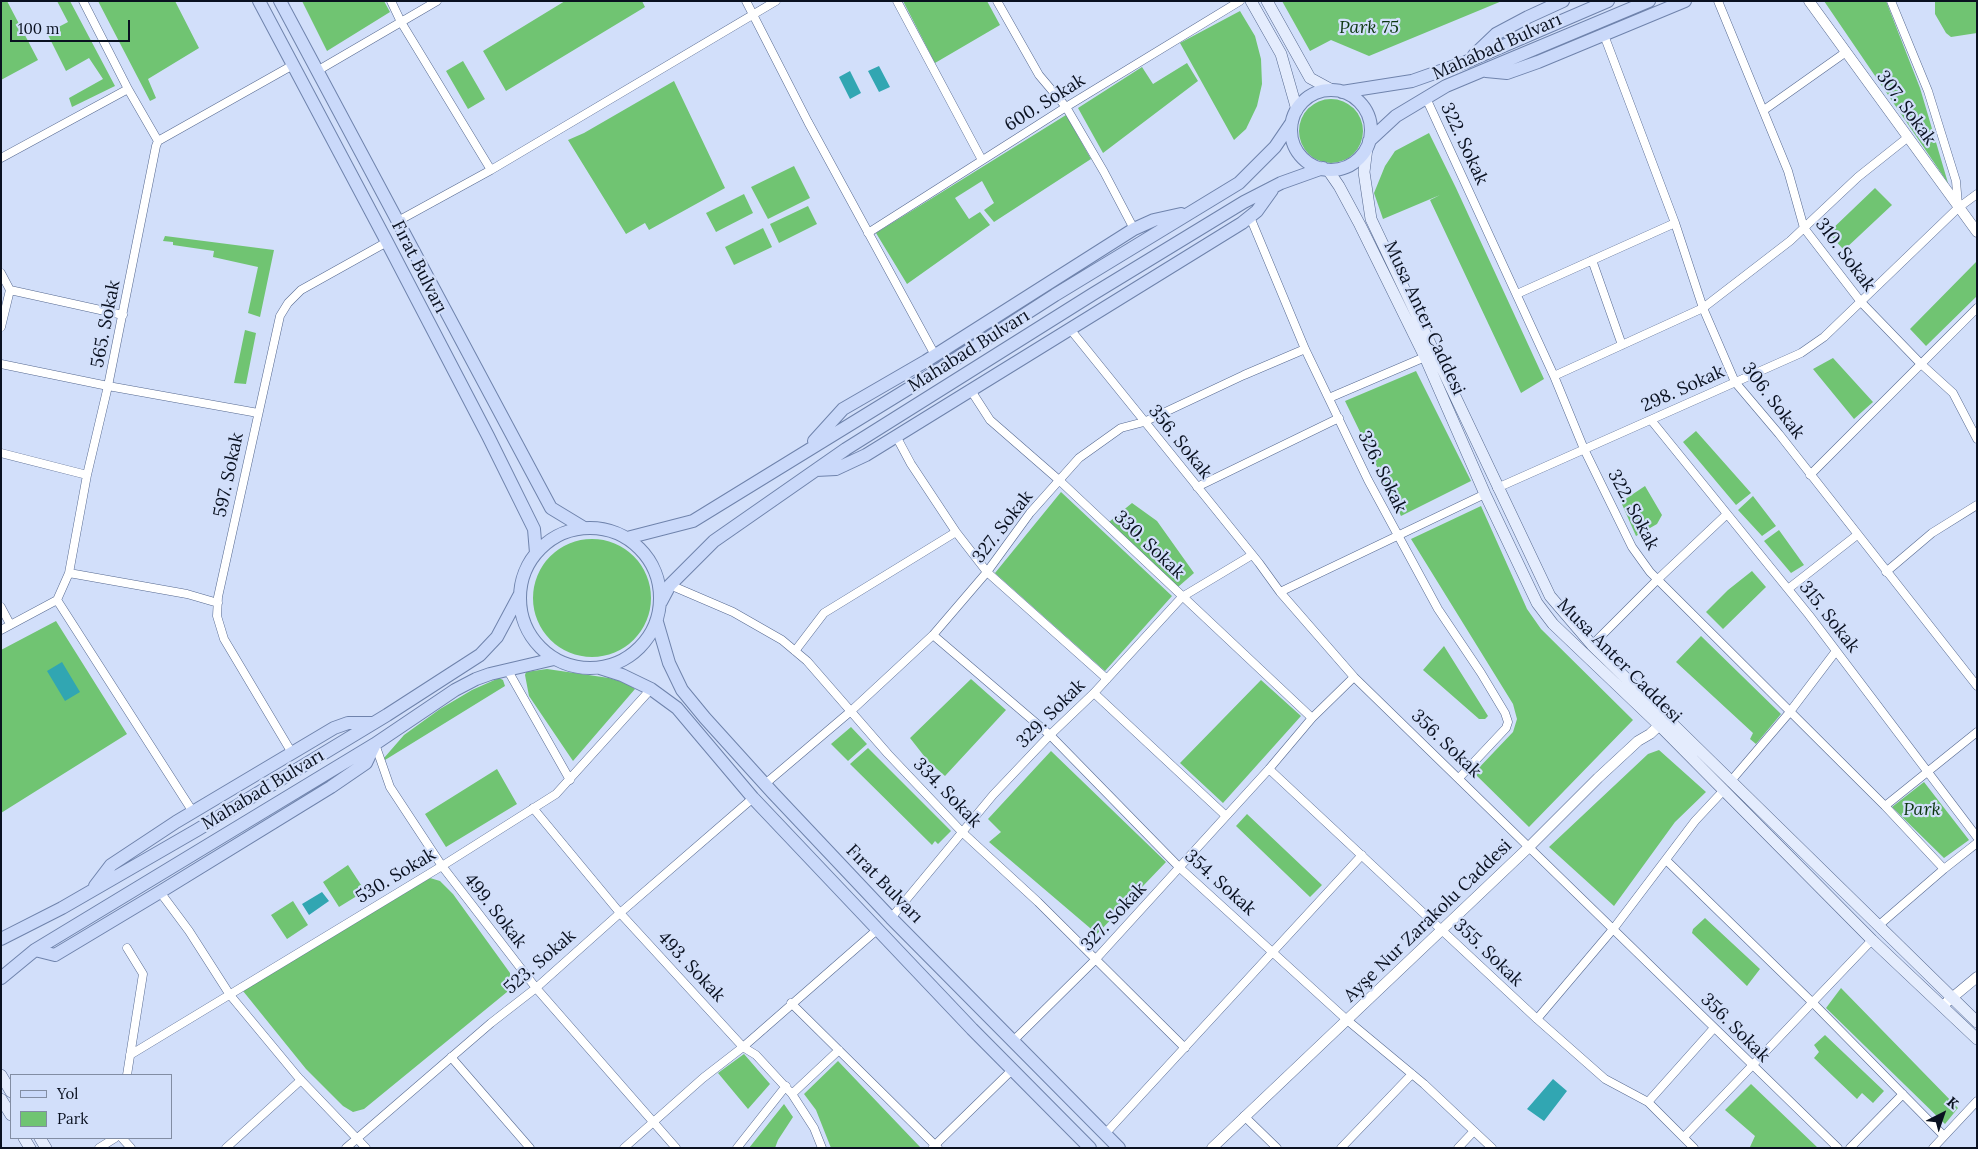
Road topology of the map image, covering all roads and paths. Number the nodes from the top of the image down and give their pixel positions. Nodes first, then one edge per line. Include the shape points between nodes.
1 (83, 1) edge
2 (259, 1) edge
3 (280, 1) edge
4 (391, 1) edge
5 (437, 1) edge
6 (746, 1) edge
7 (776, 1) edge
8 (896, 1) edge
9 (997, 1) edge
10 (1240, 1) edge
11 (1251, 1) edge
12 (1267, 1) edge
13 (1563, 1) edge
14 (1608, 1) edge
15 (1649, 1) edge
16 (1685, 1) edge
17 (1718, 1) edge
18 (1809, 1) edge
19 (1891, 1) edge
20 (753, 15) junction
21 (401, 22) junction
22 (1604, 34) junction
23 (1846, 52) junction
24 (1466, 62) junction
25 (293, 65) junction
26 (317, 71) junction
27 (1483, 71) junction
28 (128, 89) junction
29 (1337, 91) junction
30 (1426, 98) junction
31 (1066, 107) junction
32 (1297, 110) junction
33 (1764, 110) junction
34 (1292, 122) junction
35 (1907, 138) junction
36 (158, 141) junction
37 (1368, 145) junction
38 (1, 158) edge
39 (982, 160) junction
40 (1325, 169) junction
41 (491, 170) junction
42 (1274, 187) junction
43 (1977, 194) edge
44 (1958, 208) junction
45 (1191, 212) junction
46 (1250, 217) junction
47 (398, 221) junction
48 (1675, 223) junction
49 (1804, 228) junction
50 (1134, 229) junction
51 (1977, 232) edge
52 (868, 233) junction
53 (387, 242) junction
54 (1592, 260) junction
55 (1, 273) edge
56 (10, 290) junction
57 (1517, 294) junction
58 (1861, 302) junction
59 (1703, 308) junction
60 (1977, 308) edge
61 (122, 315) junction
62 (1, 327) edge
63 (1070, 329) junction
64 (1622, 345) junction
65 (1305, 349) junction
66 (935, 355) junction
67 (1425, 357) junction
68 (1920, 363) junction
69 (1, 364) edge
70 (1554, 376) junction
71 (1735, 382) junction
72 (108, 386) junction
73 (970, 389) junction
74 (1329, 398) junction
75 (258, 413) junction
76 (1339, 418) junction
77 (1651, 420) junction
78 (1144, 422) junction
79 (896, 436) junction
80 (1977, 439) edge
81 (1584, 449) junction
82 (803, 453) junction
83 (1, 454) edge
84 (816, 470) junction
85 (87, 475) junction
86 (1810, 475) junction
87 (1060, 481) junction
88 (1197, 486) junction
89 (1498, 488) junction
90 (1485, 494) junction
91 (1977, 505) edge
92 (1728, 514) junction
93 (584, 528) junction
94 (956, 532) junction
95 (1857, 535) junction
96 (1398, 537) junction
97 (627, 538) junction
98 (536, 553) junction
99 (1252, 554) junction
100 (987, 572) junction
101 (1886, 572) junction
102 (70, 573) junction
103 (1657, 580) junction
104 (670, 585) junction
105 (1788, 589) junction
106 (1280, 592) junction
107 (520, 594) junction
108 (1182, 597) junction
109 (57, 600) junction
110 (218, 602) junction
111 (661, 602) junction
112 (1, 607) edge
113 (657, 622) junction
114 (10, 624) junction
115 (1, 630) edge
116 (933, 635) junction
117 (1592, 645) junction
118 (795, 651) junction
119 (1836, 651) junction
120 (554, 659) junction
121 (600, 668) junction
122 (507, 669) junction
123 (1354, 677) junction
124 (1107, 679) junction
125 (1977, 686) edge
126 (651, 689) junction
127 (1094, 693) junction
128 (690, 700) junction
129 (677, 708) junction
130 (851, 711) junction
131 (1789, 713) junction
132 (1312, 718) junction
133 (1663, 722) junction
134 (373, 723) junction
135 (1977, 732) edge
136 (1050, 735) junction
137 (375, 744) junction
138 (292, 753) junction
139 (1270, 769) junction
140 (1927, 773) junction
141 (1459, 778) junction
142 (570, 780) junction
143 (765, 784) junction
144 (1727, 787) junction
145 (753, 798) junction
146 (1885, 806) junction
147 (533, 808) junction
148 (193, 812) junction
149 (1226, 816) junction
150 (962, 832) junction
151 (1977, 838) edge
152 (1977, 843) edge
153 (1529, 847) junction
154 (1362, 856) junction
155 (1666, 860) junction
156 (442, 866) junction
157 (1180, 868) junction
158 (1944, 869) junction
159 (90, 892) junction
160 (160, 892) junction
161 (620, 912) junction
162 (891, 918) junction
163 (1878, 926) junction
164 (1614, 928) junction
165 (878, 929) junction
166 (1442, 930) junction
167 (1, 939) edge
168 (1872, 940) junction
169 (127, 948) dead end
170 (35, 950) junction
171 (1274, 952) junction
172 (1095, 960) junction
173 (1977, 977) edge
174 (1, 978) edge
175 (536, 988) junction
176 (230, 995) junction
177 (1952, 998) junction
178 (791, 1003) junction
179 (1813, 1003) junction
180 (1942, 1006) junction
181 (1537, 1019) junction
182 (1347, 1020) junction
183 (1977, 1022) edge
184 (1714, 1028) junction
185 (1977, 1039) edge
186 (1013, 1041) junction
187 (743, 1047) junction
188 (1185, 1048) junction
189 (839, 1050) junction
190 (130, 1055) junction
191 (451, 1057) junction
192 (1753, 1066) junction
193 (1012, 1070) junction
194 (127, 1074) edge
195 (1412, 1074) junction
196 (1, 1076) edge
197 (301, 1080) junction
198 (786, 1086) junction
199 (10, 1090) edge
200 (792, 1094) junction
201 (1903, 1094) junction
202 (1, 1099) edge
203 (1648, 1102) junction
204 (1977, 1102) edge
205 (10, 1113) edge
206 (1244, 1116) junction
207 (652, 1122) junction
208 (1474, 1131) junction
209 (1105, 1134) junction
210 (1944, 1136) junction
211 (1684, 1137) junction
212 (357, 1138) junction
213 (114, 1139) edge
214 (936, 1147) edge
215 (100, 1148) edge
216 (226, 1148) edge
217 (346, 1148) edge
218 (366, 1148) edge
219 (530, 1148) edge
220 (624, 1148) edge
221 (676, 1148) edge
222 (737, 1148) edge
223 (822, 1148) edge
224 (1090, 1148) edge
225 (1119, 1148) edge
226 (1212, 1148) edge
227 (1277, 1148) edge
228 (1341, 1148) edge
229 (1458, 1148) edge
230 (1492, 1148) edge
231 (1694, 1148) edge
232 (1838, 1148) edge
233 (1850, 1148) edge
234 (1933, 1148) edge

1 - 28 street
2 - 25 main road, Fırat Bulvarı
3 - 26 main road, Fırat Bulvarı
4 - 21 street
5 - 21 street
6 - 20 street
7 - 20 street
8 - 39 street
9 - 31 street via 1039,75
10 - 31 street, 600. Sokak
11 - 32 main road via 1281,54
12 - 29 main road via 1310,78
13 - 24 main road via 1496,34
14 - 24 main road, Mahabad Bulvarı
15 - 27 main road, Mahabad Bulvarı
16 - 22 main road
17 - 33 street, 310. Sokak
18 - 23 street, 307. Sokak
19 - 44 street via 1928,91 1956,182
20 - 41 street
20 - 52 street
21 - 26 street
21 - 41 street
22 - 27 main road via 1507,73
22 - 48 street, 306. Sokak
23 - 33 street
23 - 35 street, 307. Sokak
24 - 29 main road, Mahabad Bulvarı via 1412,80
25 - 36 street
25 - 53 main road, Fırat Bulvarı
26 - 47 main road, Fırat Bulvarı
27 - 30 main road, Mahabad Bulvarı
28 - 36 street
28 - 38 street
29 - 32 main road via 1312,95
29 - 37 main road via 1353,97 1368,114 1371,125
30 - 37 main road, Mahabad Bulvarı via 1396,116
30 - 57 street, 322. Sokak
31 - 39 street, 600. Sokak
31 - 50 street
32 - 34 main road
33 - 49 street, 310. Sokak via 1788,171
34 - 40 main road via 1296,148 1304,159
34 - 45 main road, Mahabad Bulvarı via 1275,147 1239,183
35 - 44 street, 307. Sokak
35 - 49 street via 1858,177
36 - 61 street, 565. Sokak
37 - 40 main road via 1353,164
37 - 89 main road, Musa Anter Caddesi via 1364,172 1371,219
39 - 52 street, 600. Sokak
40 - 42 main road, Mahabad Bulvarı
40 - 67 main road, Musa Anter Caddesi via 1360,225
41 - 47 street
42 - 46 main road
42 - 84 main road, Mahabad Bulvarı via 1093,294
43 - 44 street, 298. Sokak
44 - 51 street, 307. Sokak
44 - 58 street, 298. Sokak
45 - 50 main road via 1154,220
45 - 82 main road, Mahabad Bulvarı
46 - 63 main road
46 - 65 street, 326. Sokak
47 - 93 main road, Fırat Bulvarı via 551,508
48 - 54 street
48 - 59 street, 306. Sokak
49 - 58 street, 310. Sokak
49 - 59 street
50 - 66 main road
52 - 66 street
53 - 75 street, 597. Sokak via 301,290 288,303 280,316
53 - 98 main road, Fırat Bulvarı via 534,529
54 - 57 street
54 - 64 street
55 - 56 street
56 - 61 street
56 - 62 street
57 - 70 street, 322. Sokak
58 - 68 street, 310. Sokak
58 - 71 street, 298. Sokak via 1824,337 1801,353
59 - 64 street
59 - 71 street, 306. Sokak
60 - 68 street
61 - 72 street, 565. Sokak
63 - 73 main road
63 - 78 street, 356. Sokak
64 - 70 street
65 - 74 street, 326. Sokak
65 - 78 street, 327. Sokak
66 - 82 main road via 843,409
67 - 74 street
67 - 90 main road, Musa Anter Caddesi
68 - 80 street, 310. Sokak via 1953,393
68 - 86 street
69 - 72 street
70 - 81 street, 322. Sokak
71 - 77 street, 298. Sokak
71 - 86 street, 306. Sokak
72 - 75 street
72 - 85 street, 565. Sokak
73 - 79 main road
73 - 87 street, 330. Sokak via 990,420
74 - 76 street, 326. Sokak
75 - 110 street, 597. Sokak
76 - 88 street
76 - 96 street, 326. Sokak
77 - 81 street, 298. Sokak
77 - 92 street, 315. Sokak
78 - 87 street, 327. Sokak via 1121,428 1098,443 1079,458
78 - 88 street, 356. Sokak
79 - 84 main road via 836,469
79 - 94 street
81 - 89 street, 298. Sokak
81 - 103 street, 322. Sokak via 1632,547
82 - 97 main road, Mahabad Bulvarı via 693,521
83 - 85 street
84 - 104 main road, Mahabad Bulvarı via 714,540
85 - 102 street, 565. Sokak
86 - 95 street, 306. Sokak
87 - 100 street, 327. Sokak via 1030,514
87 - 108 street, 330. Sokak
88 - 99 street, 356. Sokak
89 - 117 main road, Musa Anter Caddesi via 1550,596
90 - 96 street
90 - 133 main road, Musa Anter Caddesi via 1536,603 1553,624
91 - 101 street via 1932,533
92 - 103 street
92 - 105 street, 315. Sokak
93 - 97 main road via 606,530
93 - 98 main road via 549,540
94 - 100 street
94 - 118 street via 824,612
95 - 101 street, 306. Sokak
95 - 105 street
96 - 106 street
96 - 141 street, 326. Sokak via 1440,612 1499,701 1508,722
97 - 111 main road via 653,565
98 - 107 main road via 527,566
99 - 106 street, 356. Sokak
99 - 108 street, 329. Sokak
100 - 116 street, 327. Sokak
100 - 124 street
101 - 125 street, 306. Sokak
102 - 109 street, 565. Sokak
102 - 110 street
103 - 117 street
103 - 131 street, 322. Sokak
104 - 111 main road, Mahabad Bulvarı
104 - 118 street, 334. Sokak via 733,612
105 - 119 street, 315. Sokak
106 - 123 street, 356. Sokak
107 - 120 main road via 521,613 528,631 539,647
107 - 134 main road, Mahabad Bulvarı via 497,637 480,655
108 - 124 street, 329. Sokak
108 - 132 street, 330. Sokak
109 - 114 street
109 - 148 street
110 - 138 street, 597. Sokak via 217,616 224,639
111 - 113 main road
112 - 114 street
113 - 121 main road via 646,642 629,658
113 - 128 main road, Fırat Bulvarı via 669,663
114 - 115 street
116 - 130 street, 327. Sokak
116 - 136 street, 354. Sokak
117 - 133 main road, Musa Anter Caddesi
118 - 130 street, 334. Sokak
119 - 131 street
119 - 140 street, 315. Sokak
120 - 121 main road via 577,667
120 - 122 main road, Mahabad Bulvarı
121 - 126 main road, Fırat Bulvarı
122 - 137 main road, Mahabad Bulvarı via 455,690
122 - 142 street
123 - 132 street, 327. Sokak
123 - 141 street, 356. Sokak
124 - 127 street, 329. Sokak
126 - 129 main road, Fırat Bulvarı
126 - 142 street, 530. Sokak
127 - 136 street, 329. Sokak
127 - 149 street
128 - 129 main road via 682,694 678,696
128 - 143 main road, Fırat Bulvarı
129 - 145 main road, Fırat Bulvarı
130 - 143 street, 327. Sokak
130 - 150 street, 334. Sokak
131 - 144 street
131 - 146 street, 322. Sokak
132 - 139 street, 327. Sokak
133 - 144 main road, Musa Anter Caddesi
133 - 153 street, Ayşe Nur Zarakolu Caddesi via 1638,740
134 - 138 main road via 348,723 334,728
134 - 159 main road, Mahabad Bulvarı
135 - 140 street
136 - 150 street, 329. Sokak
136 - 157 street, 354. Sokak
137 - 156 street, 499. Sokak via 390,787
137 - 160 main road via 366,763 359,768
137 - 170 main road, Mahabad Bulvarı
138 - 148 main road
139 - 149 street, 327. Sokak
139 - 154 street, 355. Sokak
140 - 146 street
140 - 151 street, 315. Sokak
141 - 153 street, 356. Sokak
142 - 147 street, 530. Sokak via 556,794
143 - 162 main road, Fırat Bulvarı
144 - 155 street via 1695,821
144 - 163 main road, Musa Anter Caddesi
144 - 168 main road, Musa Anter Caddesi
145 - 161 street, 523. Sokak
145 - 165 main road, Fırat Bulvarı
146 - 158 street, 322. Sokak
147 - 156 street, 530. Sokak
147 - 161 street, 493. Sokak
148 - 159 main road via 111,865
149 - 157 street, 327. Sokak
150 - 162 street, 329. Sokak
150 - 172 street, 334. Sokak
152 - 158 street
153 - 164 street, 356. Sokak
153 - 166 street, Ayşe Nur Zarakolu Caddesi
154 - 166 street, 355. Sokak
154 - 171 street
155 - 164 street
155 - 179 street
156 - 175 street, 499. Sokak
156 - 176 street, 530. Sokak
157 - 171 street, 354. Sokak
157 - 172 street, 327. Sokak
158 - 163 street
159 - 167 main road, Mahabad Bulvarı
160 - 170 main road via 55,955
160 - 176 street
161 - 175 street, 523. Sokak
161 - 187 street, 493. Sokak
162 - 186 main road, Fırat Bulvarı
163 - 177 main road, Musa Anter Caddesi
164 - 181 street
164 - 184 street, 356. Sokak
165 - 178 street
165 - 193 main road, Fırat Bulvarı
166 - 181 street, 355. Sokak
166 - 182 street, Ayşe Nur Zarakolu Caddesi
168 - 179 street
168 - 180 main road, Musa Anter Caddesi
169 - 190 street via 143,974
170 - 174 main road, Mahabad Bulvarı
171 - 182 street, 354. Sokak
171 - 188 street
172 - 186 street, 327. Sokak
172 - 188 street, 334. Sokak
173 - 177 street
175 - 191 street, 523. Sokak
175 - 207 street, 499. Sokak
176 - 190 street, 530. Sokak
176 - 197 street
177 - 180 street
177 - 183 main road, Musa Anter Caddesi
178 - 187 street
178 - 189 street
179 - 192 street
179 - 201 street
180 - 185 main road, Musa Anter Caddesi
181 - 203 street, 355. Sokak via 1606,1079
182 - 195 street, 354. Sokak
182 - 206 street, Ayşe Nur Zarakolu Caddesi
184 - 192 street, 356. Sokak
184 - 203 street
186 - 209 main road, Fırat Bulvarı
187 - 198 street, 493. Sokak via 756,1055
187 - 207 street
188 - 209 street
189 - 200 street
189 - 214 street
190 - 194 street
191 - 212 street, 523. Sokak
191 - 219 street
192 - 211 street
192 - 232 street, 356. Sokak
193 - 214 street
193 - 224 main road, Fırat Bulvarı
195 - 208 street, 354. Sokak
195 - 228 street
196 - 199 main road
197 - 212 street
197 - 216 street
198 - 200 street, 493. Sokak
198 - 222 street
200 - 223 street, 493. Sokak via 814,1128
201 - 210 street
201 - 233 street
202 - 205 main road
203 - 211 street, 355. Sokak
204 - 210 street
206 - 226 street, Ayşe Nur Zarakolu Caddesi
206 - 227 street
207 - 220 street
207 - 221 street, 499. Sokak
208 - 229 street
208 - 230 street, 354. Sokak
209 - 225 main road, Fırat Bulvarı
210 - 234 street
211 - 231 street, 355. Sokak
212 - 217 street, 523. Sokak
212 - 218 street
213 - 215 street

